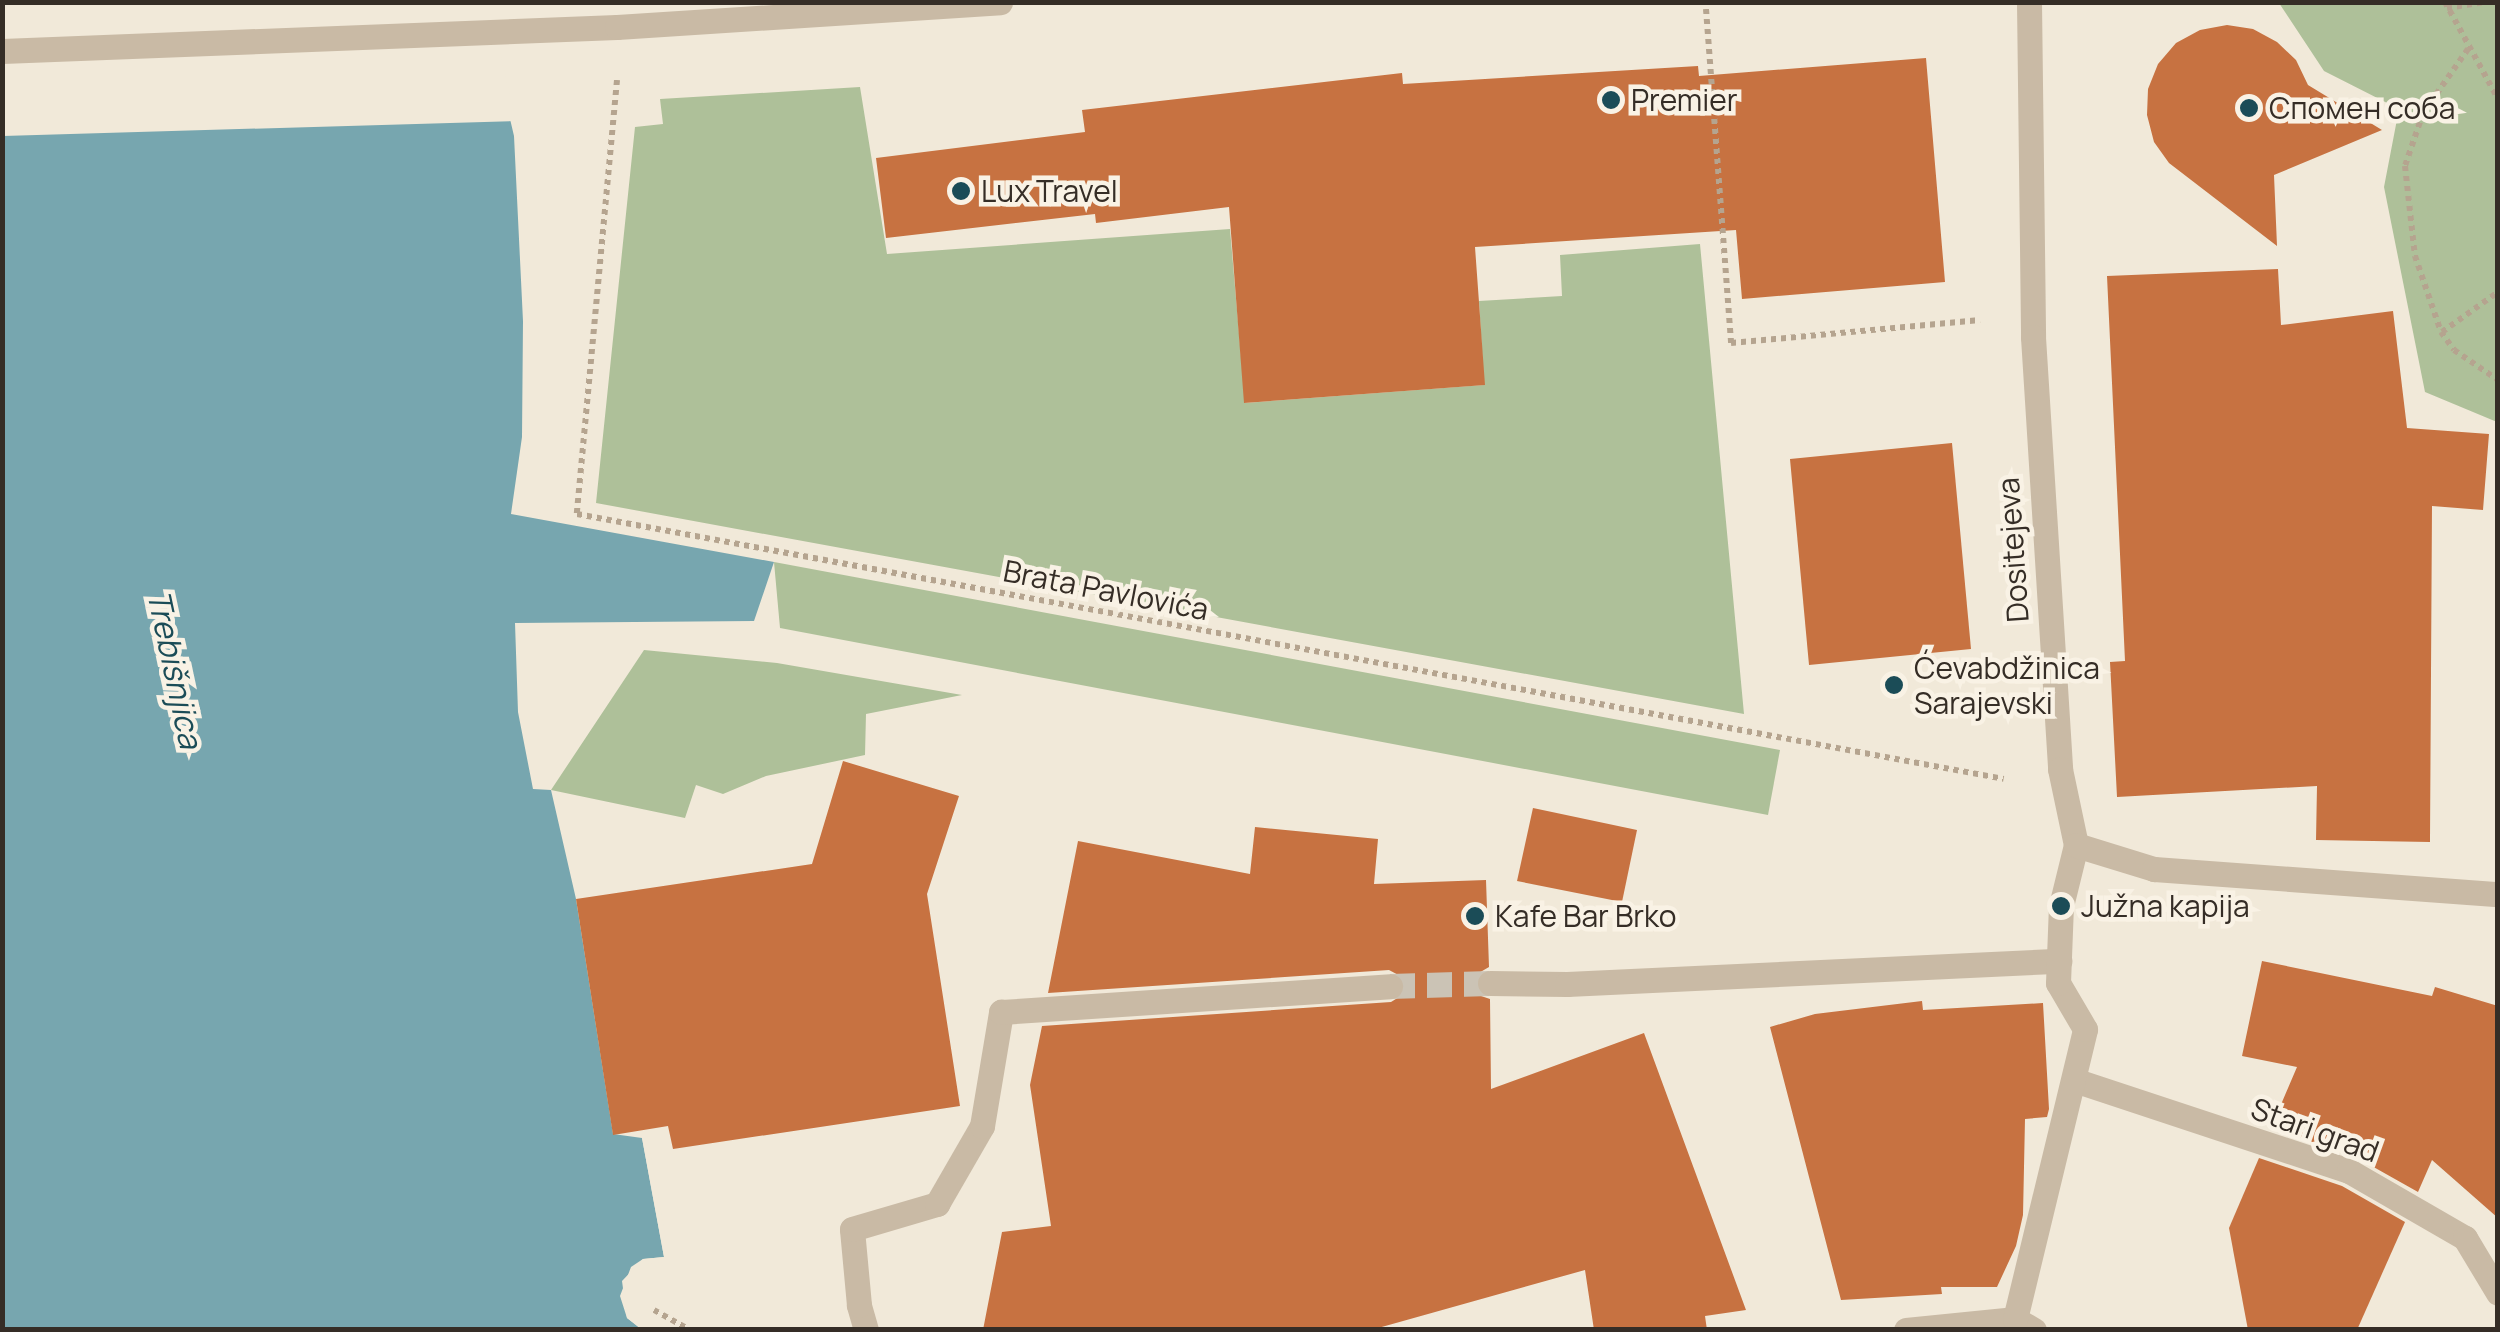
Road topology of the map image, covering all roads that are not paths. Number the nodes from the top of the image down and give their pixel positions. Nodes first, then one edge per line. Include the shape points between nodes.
1 (1000, 2) edge
2 (2028, 2) edge
3 (2, 51) edge
4 (2076, 845) junction
5 (2498, 894) edge
6 (2059, 961) junction
7 (1490, 983) tunnel mouth
8 (1390, 986) tunnel mouth
9 (2074, 1080) junction
10 (2498, 1292) edge
11 (2025, 1324) edge
12 (866, 1330) edge
13 (1906, 1330) edge

1 - 3 street via 580,28
2 - 4 street, Dositejeva via 2032,315 2064,790
4 - 5 street via 2154,870
4 - 6 street via 2061,906
6 - 7 street
6 - 9 street via 2058,983 2085,1029
8 - 12 street via 1001,1012 982,1126 937,1204 852,1229
9 - 10 street, Stari grad via 2349,1171 2465,1238
9 - 11 street
11 - 13 street

